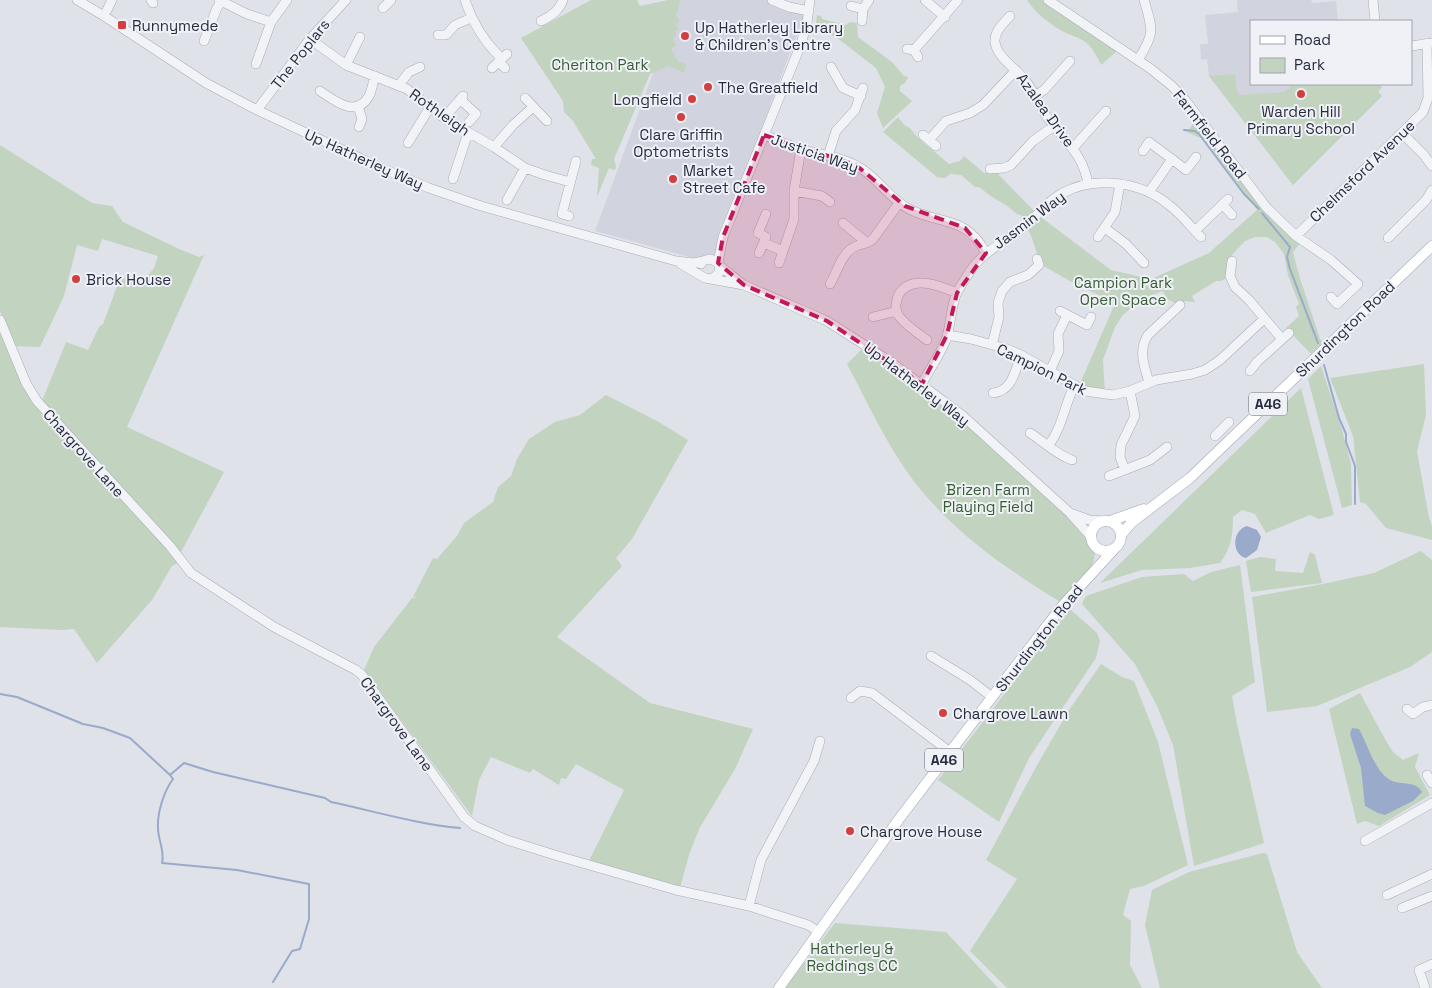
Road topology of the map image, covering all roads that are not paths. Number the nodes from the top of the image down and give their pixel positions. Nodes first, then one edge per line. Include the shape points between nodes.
1 (77, 0) edge
2 (112, 0) edge
3 (287, 0) edge
4 (346, 0) edge
5 (391, 0) edge
6 (465, 0) edge
7 (772, 0) edge
8 (810, 0) edge
9 (869, 0) edge
10 (925, 0) edge
11 (958, 0) edge
12 (1048, 0) edge
13 (1144, 0) edge
14 (1374, 0) edge
15 (220, 1) edge
16 (564, 1) edge
17 (851, 6) dead end
18 (383, 8) dead end
19 (863, 9) junction
20 (809, 11) junction
21 (104, 16) junction
22 (1010, 16) dead end
23 (945, 17) junction
24 (471, 18) junction
25 (1375, 20) edge
26 (541, 21) dead end
27 (862, 21) dead end
28 (272, 22) junction
29 (444, 36) dead end
30 (360, 37) dead end
31 (310, 39) junction
32 (204, 40) dead end
33 (1430, 43) edge
34 (1412, 46) edge
35 (913, 52) dead end
36 (1138, 60) junction
37 (258, 61) dead end
38 (1057, 61) dead end
39 (499, 64) dead end
40 (346, 65) junction
41 (420, 67) dead end
42 (1016, 70) junction
43 (831, 73) dead end
44 (375, 76) junction
45 (399, 85) junction
46 (319, 91) dead end
47 (1035, 96) junction
48 (525, 98) dead end
49 (1430, 104) edge
50 (358, 106) junction
51 (430, 107) junction
52 (532, 107) junction
53 (257, 110) junction
54 (1100, 114) dead end
55 (444, 118) junction
56 (547, 121) dead end
57 (469, 122) dead end
58 (1054, 126) junction
59 (359, 127) dead end
60 (470, 133) junction
61 (1402, 133) junction
62 (764, 135) junction
63 (413, 140) dead end
64 (929, 140) dead end
65 (494, 147) junction
66 (1073, 148) junction
67 (801, 149) junction
68 (1142, 151) dead end
69 (828, 156) junction
70 (1196, 157) dead end
71 (1172, 160) junction
72 (576, 161) dead end
73 (1432, 166) edge
74 (525, 168) junction
75 (990, 169) dead end
76 (453, 179) dead end
77 (570, 182) junction
78 (1088, 184) junction
79 (1120, 184) junction
80 (1432, 190) edge
81 (794, 191) junction
82 (1149, 192) junction
83 (507, 200) dead end
84 (830, 202) dead end
85 (899, 203) junction
86 (766, 214) dead end
87 (1232, 215) dead end
88 (569, 216) dead end
89 (843, 223) dead end
90 (1105, 228) junction
91 (1098, 236) dead end
92 (1296, 236) junction
93 (723, 237) junction
94 (1388, 238) dead end
95 (764, 243) junction
96 (867, 243) junction
97 (1432, 246) edge
98 (783, 251) junction
99 (759, 253) dead end
100 (986, 253) junction
101 (1036, 259) dead end
102 (705, 260) junction
103 (676, 261) junction
104 (1232, 261) dead end
105 (779, 263) dead end
106 (1144, 263) dead end
107 (719, 265) junction
108 (707, 277) junction
109 (830, 284) dead end
110 (744, 285) junction
111 (957, 293) junction
112 (1331, 297) dead end
113 (1180, 305) dead end
114 (896, 311) junction
115 (873, 317) dead end
116 (1091, 317) dead end
117 (1264, 319) junction
118 (0, 320) edge
119 (947, 335) junction
120 (927, 340) dead end
121 (992, 344) junction
122 (1021, 355) junction
123 (1050, 371) junction
124 (1250, 371) dead end
125 (1149, 382) junction
126 (922, 384) junction
127 (1074, 386) junction
128 (1130, 391) junction
129 (999, 394) dead end
130 (1230, 422) dead end
131 (1030, 434) dead end
132 (1231, 439) junction
133 (1049, 445) junction
134 (1161, 449) dead end
135 (1072, 460) dead end
136 (1125, 470) junction
137 (1109, 476) dead end
138 (1171, 494) junction
139 (1070, 514) junction
140 (1107, 521) junction
141 (1121, 535) junction
142 (1093, 541) junction
143 (1117, 546) junction
144 (1086, 579) junction
145 (931, 656) dead end
146 (992, 697) junction
147 (851, 698) dead end
148 (1432, 705) edge
149 (1411, 715) dead end
150 (820, 741) dead end
151 (950, 752) junction
152 (1432, 803) edge
153 (1365, 842) dead end
154 (1432, 874) edge
155 (1387, 895) dead end
156 (1432, 896) edge
157 (749, 906) junction
158 (1402, 908) dead end
159 (819, 932) junction
160 (1432, 964) edge
161 (779, 988) edge
162 (1425, 988) edge

1 - 21 street, Up Hatherley Way
2 - 21 street
3 - 28 street
4 - 31 street, The Poplars
5 - 18 street
6 - 24 street
7 - 20 street
8 - 20 street
9 - 19 street
10 - 23 street
11 - 23 street
12 - 36 street, Farmfield Road
13 - 36 street via 1152,30
14 - 25 street
15 - 28 street
15 - 32 street
16 - 26 street via 553,15
17 - 19 street
19 - 27 street
20 - 62 street via 801,44
21 - 53 street, Up Hatherley Way via 184,69
22 - 42 street, Azalea Drive via 998,30 995,40 1000,55
23 - 35 street
24 - 29 street via 456,24
24 - 39 street
28 - 37 street
30 - 40 street
31 - 40 street, Rothleigh
31 - 53 street, The Poplars
33 - 34 street
33 - 49 street, Chelmsford Avenue
36 - 92 street, Farmfield Road via 1186,101 1266,207
38 - 47 street via 1067,64
40 - 44 street, Rothleigh
41 - 45 street via 409,72
42 - 47 street, Azalea Drive
42 - 64 street via 982,105 946,121
43 - 69 street via 843,88 862,92 855,110 836,131
44 - 45 street, Rothleigh
44 - 50 street via 368,96
45 - 51 street, Rothleigh
46 - 50 street via 345,106
47 - 58 street, Azalea Drive
48 - 52 street
49 - 61 street, Chelmsford Avenue
50 - 59 street via 362,119
51 - 55 street, Rothleigh
51 - 63 street
52 - 56 street
52 - 65 street
53 - 103 street, Up Hatherley Way via 438,191
54 - 66 street
55 - 57 street via 462,97 476,114
55 - 60 street, Rothleigh
58 - 66 street, Azalea Drive
58 - 75 street via 1011,165
60 - 65 street, Rothleigh
60 - 76 street
61 - 73 street
61 - 92 street, Chelmsford Avenue
62 - 67 street, Justicia Way
62 - 93 street
65 - 74 street, Rothleigh
66 - 78 street, Azalea Drive via 1084,166
67 - 69 street, Justicia Way
67 - 81 street
68 - 71 street via 1149,142
69 - 85 street, Justicia Way via 863,169
70 - 71 street via 1184,173
71 - 82 street
72 - 77 street
74 - 77 street, Rothleigh
74 - 83 street
77 - 88 street via 562,214
78 - 79 street, Jasmin Way
78 - 100 street, Jasmin Way via 1057,196 1021,230
79 - 82 street, Jasmin Way
79 - 90 street via 1117,208
80 - 94 street
81 - 84 street via 823,192
81 - 98 street via 794,220
82 - 87 street, Jasmin Way via 1175,210 1198,234 1226,202
85 - 96 street
85 - 100 street, Justicia Way via 920,214 965,228
86 - 95 street via 758,233 766,237
89 - 96 street
90 - 91 street
90 - 106 street via 1120,238 1131,254
92 - 112 street, Farmfield Road via 1358,284 1338,304
93 - 102 street
93 - 107 street
95 - 98 street
95 - 99 street
96 - 109 street via 849,250 838,276
97 - 132 main road, Shurdington Road / A46
98 - 105 street
100 - 111 street, Jasmin Way
101 - 121 street via 1039,266 1028,275 1010,282 1002,291
102 - 103 street, Up Hatherley Way via 694,263
102 - 107 street via 711,259
102 - 108 street via 700,268
103 - 108 street, Up Hatherley Way
104 - 117 street via 1230,276 1235,287
107 - 108 street via 718,275
107 - 110 street, Up Hatherley Way
108 - 110 street, Up Hatherley Way
110 - 126 street, Up Hatherley Way via 827,321
111 - 114 street via 940,286 913,284 900,294
111 - 119 street, Jasmin Way
113 - 125 street via 1144,341 1142,354
114 - 115 street
114 - 120 street
116 - 123 street via 1087,325 1064,313 1058,334 1059,351
117 - 124 street via 1285,336
117 - 125 street, Campion Park via 1210,367
118 - 157 street, Chargrove Lane via 26,384 37,400 191,573 274,627 362,675 464,817 475,826 507,840 624,876
119 - 121 street, Campion Park
119 - 126 street, Jasmin Way
121 - 122 street, Campion Park
122 - 123 street, Campion Park
122 - 129 street via 1010,384
123 - 127 street, Campion Park
125 - 128 street, Campion Park
126 - 139 street, Up Hatherley Way via 962,415
127 - 128 street, Campion Park via 1105,395
127 - 133 street via 1063,419
128 - 136 street via 1135,416 1120,448
130 - 132 street via 1218,433
131 - 133 street
132 - 138 main road, Shurdington Road / A46
133 - 135 street via 1058,454
134 - 136 street via 1150,460
136 - 137 street
138 - 140 main road, Shurdington Road / A46 via 1135,513
138 - 141 main road, Shurdington Road / A46 via 1131,523
139 - 140 street, Up Hatherley Way
139 - 142 street, Up Hatherley Way
140 - 141 main road via 1119,527
140 - 142 main road via 1096,526 1092,532
141 - 143 main road
142 - 143 main road via 1100,549
142 - 144 main road, Shurdington Road / A46 via 1095,560
143 - 144 main road, Shurdington Road / A46
144 - 146 main road, Shurdington Road / A46
145 - 146 street
146 - 151 main road, Shurdington Road / A46
147 - 151 street via 860,691 872,693
148 - 149 street
150 - 157 street via 814,761 761,860
151 - 159 main road, Shurdington Road / A46
152 - 153 street
154 - 155 street
156 - 158 street
157 - 159 street, Chargrove Lane via 808,925
159 - 161 main road, Shurdington Road / A46
160 - 162 street via 1419,970

